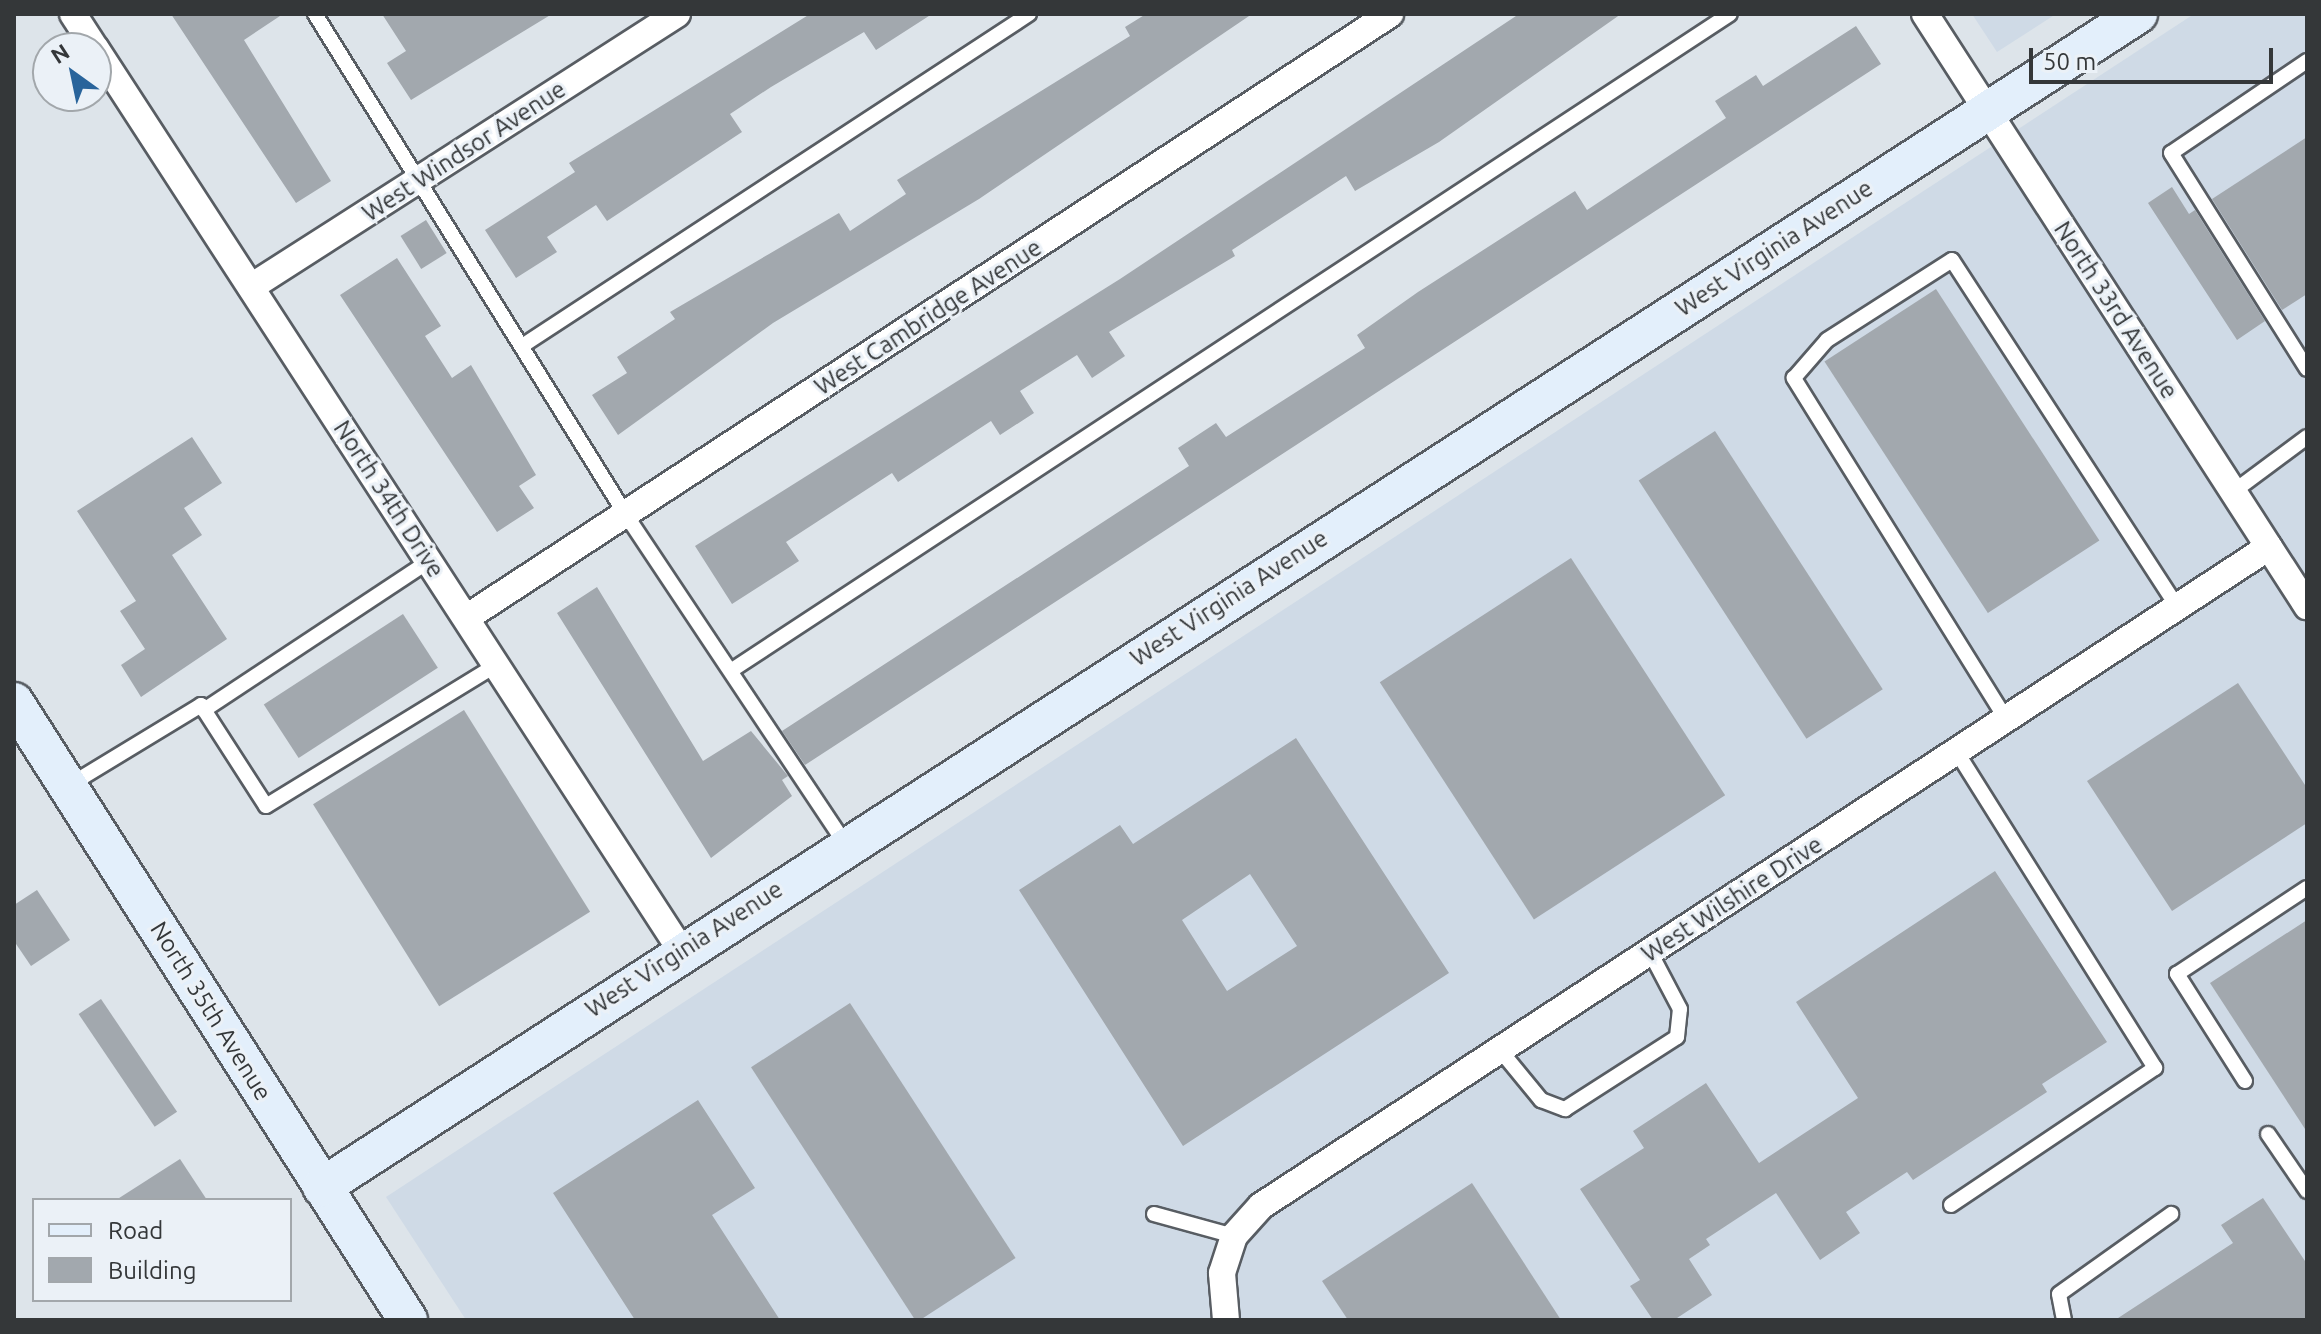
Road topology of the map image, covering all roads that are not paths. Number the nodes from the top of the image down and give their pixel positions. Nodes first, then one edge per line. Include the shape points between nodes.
1 (73, 14) edge
2 (677, 14) edge
3 (1029, 14) edge
4 (1390, 14) edge
5 (1730, 14) edge
6 (2138, 14) edge
7 (320, 16) edge
8 (1931, 16) edge
9 (85, 32) edge
10 (2307, 61) edge
11 (112, 73) edge
12 (1987, 111) junction
13 (416, 181) junction
14 (251, 287) junction
15 (522, 346) junction
16 (2307, 369) edge
17 (2307, 439) edge
18 (2233, 492) junction
19 (626, 515) junction
20 (2269, 547) junction
21 (429, 561) junction
22 (2307, 606) edge
23 (2177, 607) junction
24 (466, 618) junction
25 (496, 665) junction
26 (732, 670) junction
27 (14, 702) edge
28 (204, 710) junction
29 (2006, 719) junction
30 (1957, 752) junction
31 (68, 786) junction
32 (846, 845) junction
33 (2307, 888) edge
34 (681, 950) junction
35 (1650, 952) junction
36 (1500, 1050) junction
37 (2245, 1081) dead end
38 (2268, 1134) dead end
39 (322, 1187) junction
40 (2307, 1191) edge
41 (1951, 1205) dead end
42 (1154, 1214) dead end
43 (2171, 1214) dead end
44 (1234, 1236) junction
45 (408, 1320) edge
46 (1226, 1320) edge
47 (2064, 1320) edge

1 - 9 street, North 34th Drive
2 - 13 street, West Windsor Avenue
3 - 15 lane
4 - 19 street, West Cambridge Avenue
5 - 26 lane
6 - 12 street, West Virginia Avenue
7 - 13 lane
8 - 12 street, North 33rd Avenue
10 - 16 lane via 2171,153
11 - 14 street, North 34th Drive
12 - 18 street, North 33rd Avenue
12 - 32 street, West Virginia Avenue
13 - 14 street, West Windsor Avenue
13 - 15 lane
14 - 21 street, North 34th Drive
15 - 19 lane
17 - 18 lane
18 - 20 street, North 33rd Avenue
19 - 24 street, West Cambridge Avenue
19 - 26 lane
20 - 22 street, North 33rd Avenue
20 - 23 street, West Wilshire Drive
21 - 24 street, North 34th Drive
21 - 28 lane
23 - 29 street, West Wilshire Drive
23 - 29 lane via 1952,260 1827,340 1799,364 1794,378
24 - 25 street, North 34th Drive
25 - 28 lane via 266,806
25 - 34 street, North 34th Drive
26 - 32 lane
27 - 31 street, North 35th Avenue
28 - 31 lane via 201,705
29 - 30 street, West Wilshire Drive
30 - 35 street, West Wilshire Drive
30 - 41 lane via 2155,1068
31 - 39 street, North 35th Avenue
32 - 34 street, West Virginia Avenue
33 - 37 lane via 2177,974
34 - 39 street, West Virginia Avenue
35 - 36 street, West Wilshire Drive
35 - 36 lane via 1680,1009 1677,1037 1565,1109 1541,1100
36 - 44 street, West Wilshire Drive via 1261,1206
38 - 40 lane
39 - 45 street, North 35th Avenue
42 - 44 lane
43 - 47 lane via 2059,1294
44 - 46 street, West Wilshire Drive via 1222,1273

